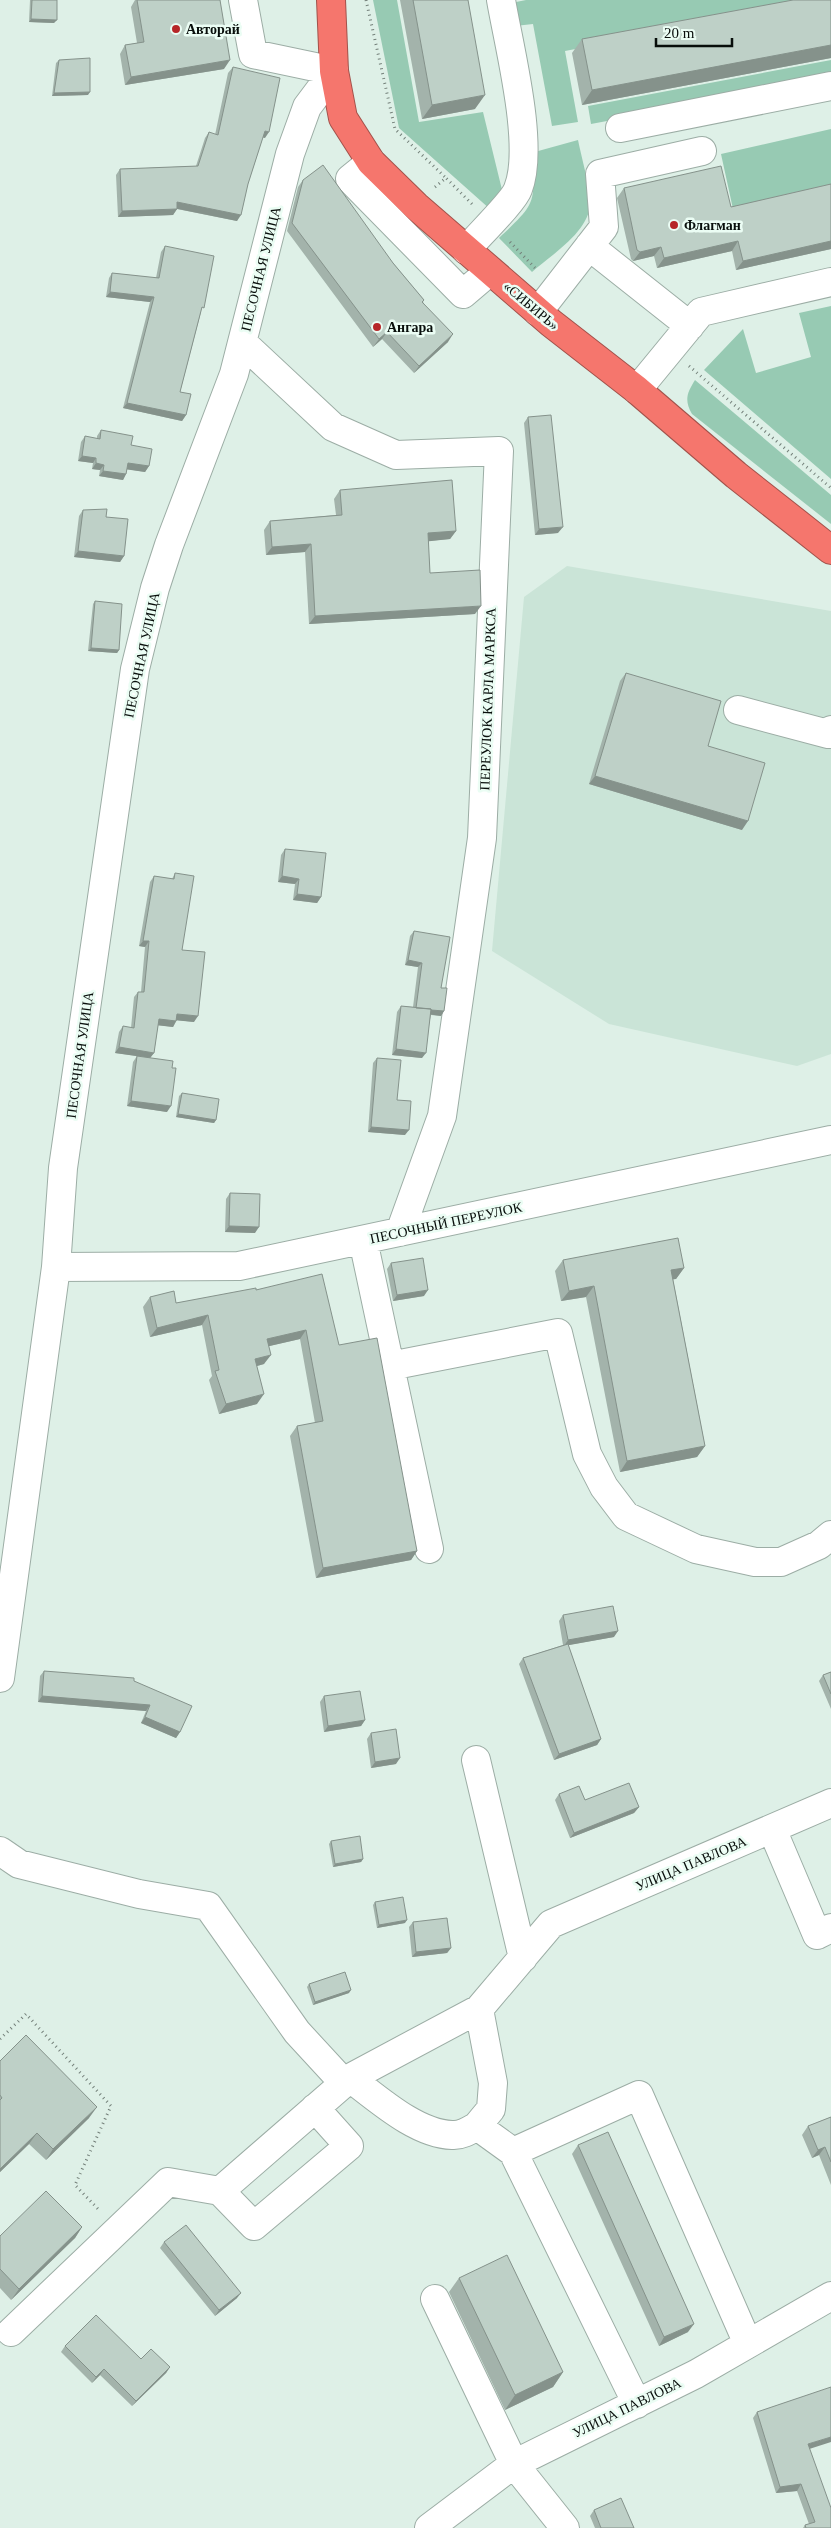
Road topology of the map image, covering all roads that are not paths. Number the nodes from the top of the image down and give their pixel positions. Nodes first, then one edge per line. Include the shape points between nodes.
1 (243, 0) edge
2 (331, 0) edge
3 (501, 0) edge
4 (334, 71) junction
5 (831, 86) edge
6 (620, 128) dead end
7 (702, 151) dead end
8 (370, 162) junction
9 (589, 246) junction
10 (466, 250) junction
11 (490, 271) junction
12 (831, 282) edge
13 (538, 312) junction
14 (690, 326) junction
15 (242, 343) junction
16 (637, 390) junction
17 (831, 550) edge
18 (738, 710) dead end
19 (831, 730) edge
20 (831, 1140) edge
21 (400, 1232) junction
22 (363, 1240) junction
23 (56, 1267) junction
24 (390, 1366) junction
25 (831, 1534) edge
26 (429, 1549) dead end
27 (0, 1678) edge
28 (476, 1760) dead end
29 (831, 1803) edge
30 (772, 1829) junction
31 (0, 1851) edge
32 (831, 1928) edge
33 (523, 1958) junction
34 (479, 2009) junction
35 (347, 2080) junction
36 (315, 2108) junction
37 (477, 2126) junction
38 (513, 2152) junction
39 (220, 2191) junction
40 (831, 2296) edge
41 (435, 2299) dead end
42 (11, 2332) dead end
43 (748, 2344) junction
44 (636, 2404) junction
45 (514, 2464) junction
46 (432, 2527) edge
47 (565, 2528) edge

1 - 4 street via 253,54
2 - 4 highway, «СИБИРЬ»
3 - 10 street via 524,138 518,190
4 - 8 highway, «СИБИРЬ» via 343,118
4 - 15 street, ПЕСОЧНАЯ УЛИЦА via 307,107 292,147
5 - 6 street
7 - 9 street via 600,174 604,227
8 - 10 highway, «СИБИРЬ»
8 - 11 street via 350,179 464,294
9 - 13 street
9 - 14 street
10 - 11 highway, «СИБИРЬ»
11 - 13 highway, «СИБИРЬ»
12 - 14 street via 701,312
13 - 16 highway, «СИБИРЬ»
14 - 16 street
15 - 21 street, ПЕРЕУЛОК КАРЛА МАРКСА via 333,427 396,455 499,451 482,838 442,1116
15 - 23 street, ПЕСОЧНАЯ УЛИЦА via 234,374 155,588 136,669 63,1168
16 - 17 highway, «СИБИРЬ» via 736,475
18 - 19 street via 828,734
20 - 21 street, ПЕСОЧНЫЙ ПЕРЕУЛОК
21 - 22 street, ПЕСОЧНЫЙ ПЕРЕУЛОК
22 - 23 street, ПЕСОЧНЫЙ ПЕРЕУЛОК via 239,1266
22 - 24 street
23 - 27 street, ПЕСОЧНАЯ УЛИЦА
24 - 25 street via 558,1333 587,1454 604,1487 626,1516 696,1549 755,1562 781,1562 819,1545
24 - 26 street
28 - 33 street
29 - 30 street, УЛИЦА ПАВЛОВА
30 - 32 street via 817,1935
30 - 33 street, УЛИЦА ПАВЛОВА via 551,1924
31 - 35 street via 19,1864 139,1894 208,1906 297,2032
33 - 34 street
34 - 35 street
34 - 37 street via 493,2083 491,2109
35 - 36 street
35 - 37 street via 403,2117 426,2128 452,2135 466,2133
36 - 39 street
36 - 39 street via 349,2146 254,2226
37 - 38 street
38 - 43 street via 639,2095
38 - 44 street
39 - 42 street via 168,2182
40 - 43 street, УЛИЦА ПАВЛОВА
41 - 45 street
43 - 44 street, УЛИЦА ПАВЛОВА
44 - 45 street, УЛИЦА ПАВЛОВА
45 - 46 street, УЛИЦА ПАВЛОВА
45 - 47 street

